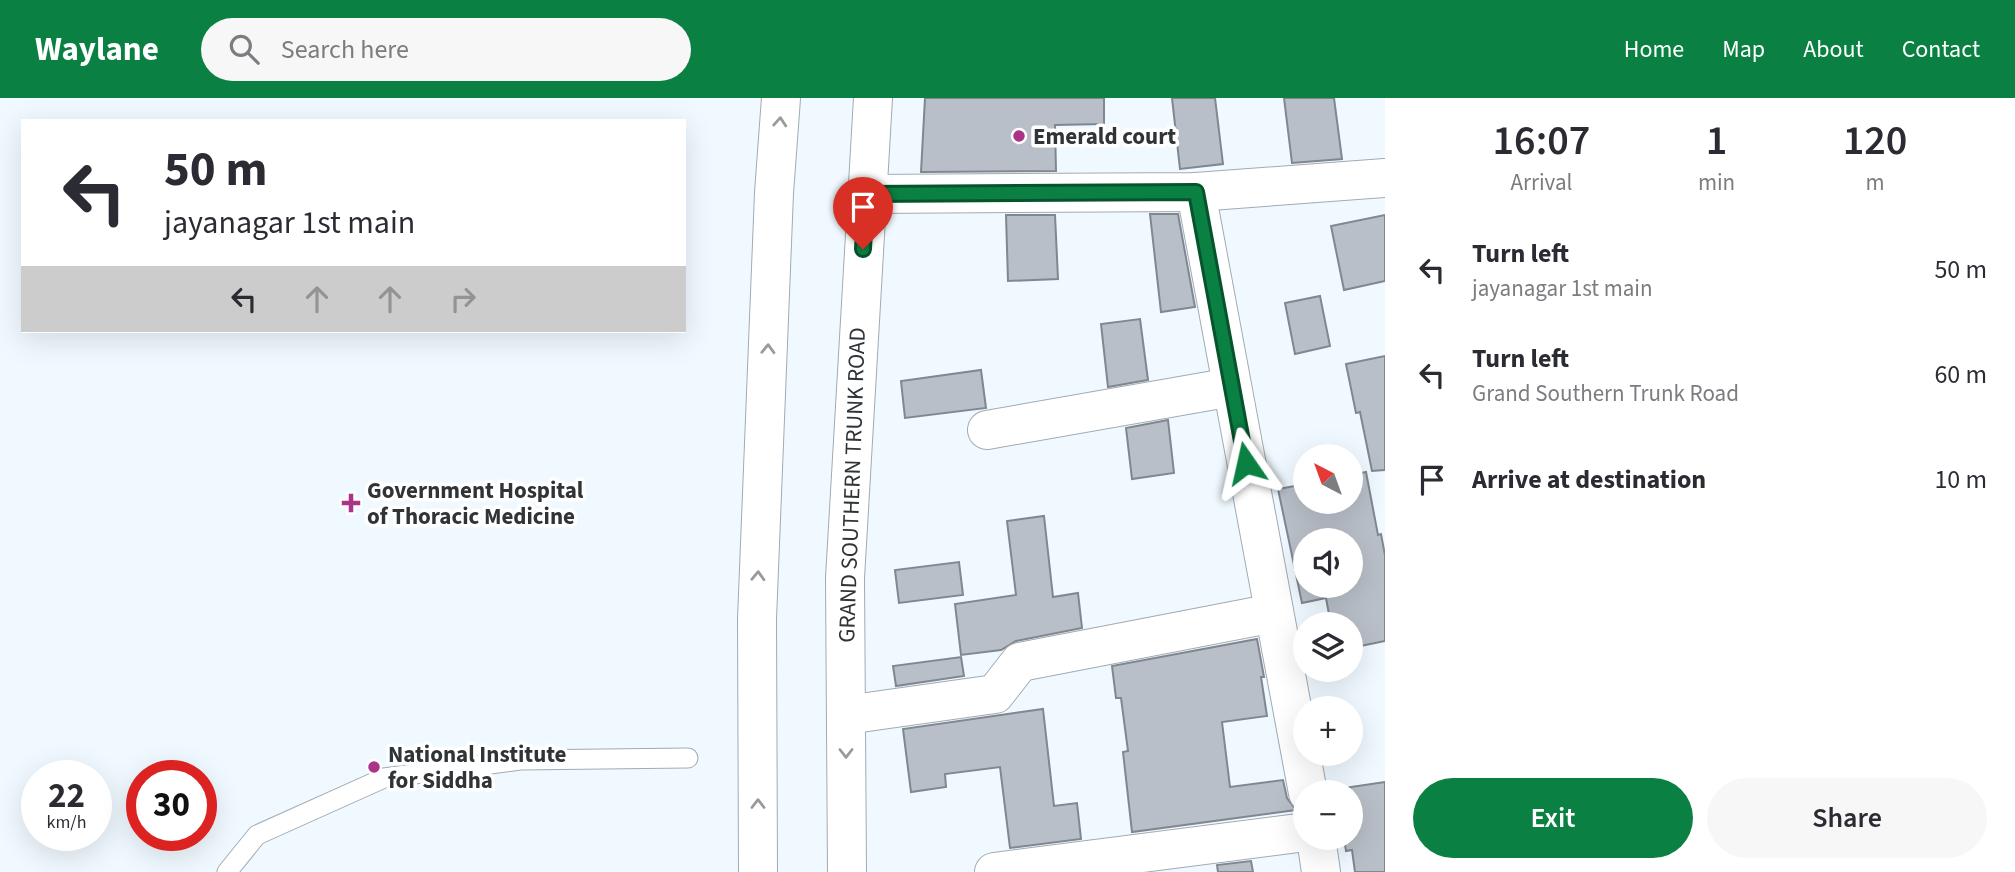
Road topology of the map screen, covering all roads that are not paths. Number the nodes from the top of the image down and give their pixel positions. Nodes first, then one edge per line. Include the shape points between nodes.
1 (781, 98) edge
2 (873, 98) edge
3 (1385, 178) edge
4 (1196, 192) junction
5 (866, 194) junction
6 (1232, 387) junction
7 (988, 430) dead end
8 (1274, 613) junction
9 (846, 715) junction
10 (688, 758) dead end
11 (1306, 780) edge
12 (1293, 834) edge
13 (1318, 850) edge
14 (1046, 869) edge
15 (227, 872) edge
16 (758, 872) edge
17 (847, 872) edge
18 (994, 872) edge
19 (1321, 872) edge

16 -> 1 street via 757,619
2 - 5 street, GRAND SOUTHERN TRUNK ROAD
3 - 4 street
4 - 5 street
4 - 6 street
5 - 9 street, GRAND SOUTHERN TRUNK ROAD via 845,578
6 - 7 street
6 - 8 street
8 - 9 street via 1020,662 995,694
8 - 11 street
9 -> 17 street, GRAND SOUTHERN TRUNK ROAD
10 - 15 lane via 520,760 384,778 257,835
12 - 14 street
13 - 19 street
14 - 18 street

